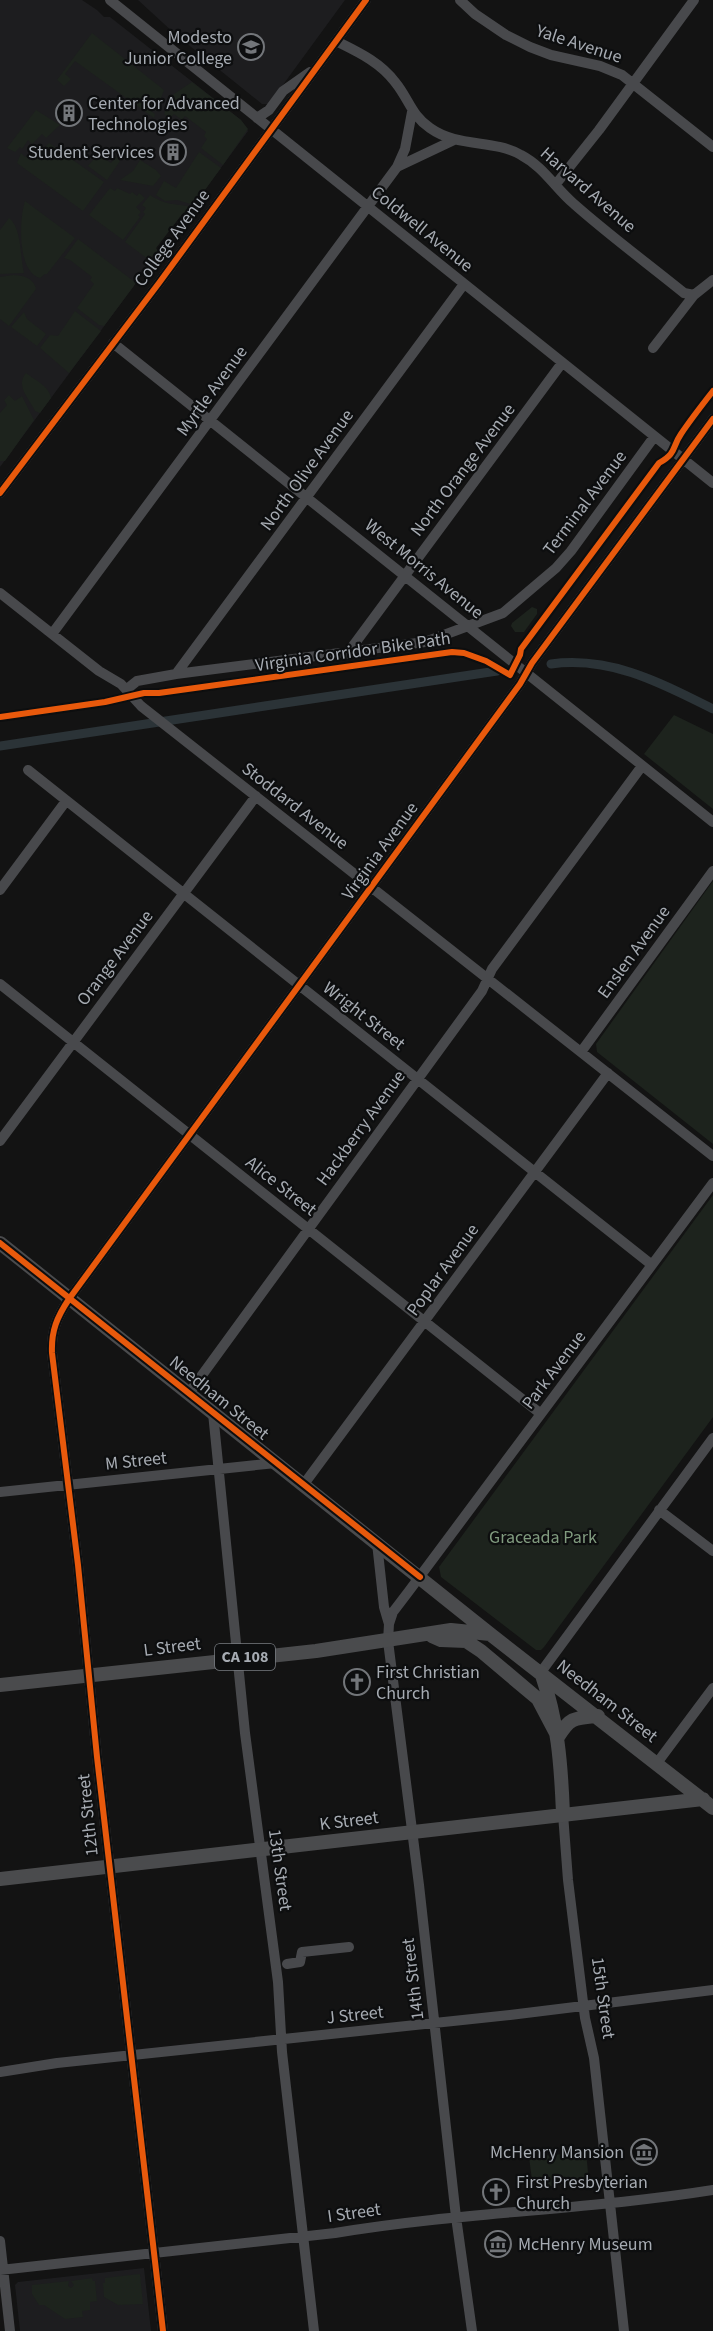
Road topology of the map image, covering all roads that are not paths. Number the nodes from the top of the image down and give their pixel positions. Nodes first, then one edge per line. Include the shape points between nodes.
1 (110, 0) edge
2 (366, 0) edge
3 (460, 0) edge
4 (694, 0) edge
5 (336, 41) junction
6 (315, 68) junction
7 (632, 82) junction
8 (412, 112) junction
9 (258, 118) junction
10 (271, 129) junction
11 (454, 140) junction
12 (713, 147) edge
13 (398, 167) junction
14 (556, 184) junction
15 (367, 206) junction
16 (713, 280) edge
17 (464, 284) junction
18 (697, 293) junction
19 (113, 343) junction
20 (653, 348) dead end
21 (562, 363) junction
22 (713, 419) edge
23 (211, 421) junction
24 (654, 437) junction
25 (682, 459) junction
26 (713, 483) edge
27 (2, 490) edge
28 (307, 498) junction
29 (405, 576) junction
30 (0, 593) edge
31 (468, 627) junction
32 (52, 634) junction
33 (347, 654) junction
34 (526, 673) junction
35 (176, 674) junction
36 (127, 689) junction
37 (642, 765) junction
38 (27, 771) dead end
39 (256, 796) junction
40 (66, 801) junction
41 (713, 822) edge
42 (713, 871) edge
43 (372, 887) junction
44 (0, 890) edge
45 (183, 894) junction
46 (488, 978) junction
47 (0, 984) edge
48 (299, 986) junction
49 (73, 1042) junction
50 (582, 1052) junction
51 (608, 1073) junction
52 (417, 1079) junction
53 (190, 1135) junction
54 (0, 1140) edge
55 (713, 1156) edge
56 (535, 1172) junction
57 (713, 1183) edge
58 (308, 1229) junction
59 (0, 1244) edge
60 (652, 1265) junction
61 (69, 1299) junction
62 (426, 1322) junction
63 (189, 1393) junction
64 (213, 1413) junction
65 (541, 1414) junction
66 (713, 1438) edge
67 (276, 1462) junction
68 (220, 1468) junction
69 (69, 1484) junction
70 (304, 1484) junction
71 (0, 1492) edge
72 (659, 1510) junction
73 (377, 1543) junction
74 (713, 1551) edge
75 (420, 1577) junction
76 (389, 1624) junction
77 (428, 1634) junction
78 (490, 1634) junction
79 (388, 1641) junction
80 (238, 1658) junction
81 (541, 1672) junction
82 (89, 1675) junction
83 (0, 1685) edge
84 (713, 1688) edge
85 (598, 1716) junction
86 (558, 1737) junction
87 (657, 1763) junction
88 (708, 1803) edge
89 (563, 1815) junction
90 (412, 1831) junction
91 (260, 1849) junction
92 (109, 1865) junction
93 (0, 1879) edge
94 (350, 1947) dead end
95 (287, 1964) dead end
96 (713, 1990) edge
97 (584, 2005) junction
98 (435, 2022) junction
99 (282, 2040) junction
100 (132, 2056) junction
101 (0, 2072) edge
102 (713, 2190) edge
103 (611, 2204) junction
104 (456, 2217) junction
105 (303, 2235) junction
106 (0, 2241) edge
107 (155, 2252) junction
108 (1, 2269) edge
109 (10, 2331) edge
110 (163, 2331) edge
111 (314, 2331) edge
112 (472, 2331) edge
113 (624, 2331) edge

1 - 9 street, Coldwell Avenue
2 - 5 street, College Avenue
3 - 7 street, Yale Avenue via 490,25 530,47 600,66
4 - 7 street
5 - 6 street, College Avenue
5 - 8 street, Harvard Avenue via 387,73
6 - 9 street via 284,90
6 - 10 street, College Avenue
7 - 12 street, Yale Avenue
7 - 14 street
8 - 11 street, Harvard Avenue via 430,128
8 - 13 street, Myrtle Avenue
9 - 10 street, Coldwell Avenue
10 - 15 street, Coldwell Avenue
10 - 19 street, College Avenue
11 - 13 street, Myrtle Avenue
11 - 14 street, Harvard Avenue via 510,149
13 - 15 street, Myrtle Avenue
14 - 18 street, Harvard Avenue via 580,210 684,292
15 - 17 street, Coldwell Avenue
15 - 23 street, Myrtle Avenue
16 - 18 street
17 - 21 street, Coldwell Avenue
17 - 28 street, North Olive Avenue
18 - 20 street
19 - 23 street, West Morris Avenue
19 - 27 street, College Avenue
21 - 24 street, Coldwell Avenue
21 - 29 street, North Orange Avenue
22 - 25 street, Virginia Avenue
23 - 28 street, West Morris Avenue
23 - 32 street, Myrtle Avenue
24 - 25 street, Coldwell Avenue
24 - 31 street, Terminal Avenue via 556,568 503,613
25 - 26 street, Coldwell Avenue
25 - 34 street, Virginia Avenue
28 - 29 street, West Morris Avenue
28 - 35 street, North Olive Avenue
29 - 31 street, West Morris Avenue
29 - 33 street, North Orange Avenue
30 - 32 street, Stoddard Avenue
31 - 33 street, Terminal Avenue via 425,642
31 - 34 street, West Morris Avenue
32 - 36 street, Stoddard Avenue
33 - 35 street, Terminal Avenue
34 - 37 street, West Morris Avenue
34 - 43 street, Virginia Avenue
35 - 36 street, Terminal Avenue via 137,681
36 - 39 street, Stoddard Avenue via 150,713
37 - 41 street, West Morris Avenue
37 - 46 street, Hackberry Avenue
38 - 40 street, Wright Street
39 - 43 street, Stoddard Avenue
39 - 45 street, Orange Avenue
40 - 44 street
40 - 45 street, Wright Street
42 - 50 street, Enslen Avenue
43 - 46 street, Stoddard Avenue
43 - 48 street, Virginia Avenue
45 - 48 street, Wright Street
45 - 49 street, Orange Avenue
46 - 50 street, Stoddard Avenue
46 - 52 street, Hackberry Avenue
47 - 49 street, Alice Street
48 - 52 street, Wright Street
48 - 53 street, Virginia Avenue
49 - 53 street, Alice Street
49 - 54 street, Orange Avenue
50 - 51 street, Stoddard Avenue
51 - 55 street, Stoddard Avenue
51 - 56 street, Poplar Avenue
52 - 56 street, Wright Street
52 - 58 street, Hackberry Avenue
53 - 58 street, Alice Street
53 - 61 street, Virginia Avenue
56 - 60 street, Wright Street
56 - 62 street, Poplar Avenue
57 - 60 street, Park Avenue
58 - 62 street, Alice Street
58 - 63 street, Hackberry Avenue
59 - 61 main road, Needham Street
60 - 65 street, Park Avenue
61 - 63 main road, Needham Street
61 - 69 street, 12th Street via 56,1321 51,1341
62 - 65 street, Alice Street
62 - 70 street, Poplar Avenue
63 - 64 main road, Needham Street
64 - 67 main road, Needham Street
64 - 68 street, 13th Street
65 - 75 street, Park Avenue
66 - 72 street
67 - 68 street, M Street
67 - 70 main road, Needham Street
68 - 69 street, M Street
68 - 80 street, 13th Street
69 - 71 street, M Street
69 - 82 street, 12th Street
70 - 73 main road, Needham Street
72 - 74 street
72 - 81 street
73 - 75 main road, Needham Street
73 - 76 street, 14th Street
75 - 76 street, 14th Street via 393,1612
75 - 78 main road, Needham Street
76 - 79 street, 14th Street
77 - 78 main road, L Street / CA 108 via 451,1630
77 - 79 main road, L Street / CA 108
77 - 86 main road via 441,1640 466,1641 481,1651 538,1699
78 - 81 main road, Needham Street
79 - 80 main road, L Street / CA 108
79 - 90 street, 14th Street
80 - 82 main road, L Street / CA 108
80 - 91 street, 13th Street
81 - 85 main road, Needham Street
81 - 86 main road, 15th Street
82 - 83 main road, L Street / CA 108
82 - 92 street, 12th Street
84 - 87 street
85 - 86 main road via 572,1719
85 - 87 main road, Needham Street
86 - 89 main road, 15th Street
87 - 88 main road, Needham Street
88 - 89 main road, K Street
89 - 90 main road, K Street
89 - 97 street, 15th Street
90 - 91 main road, K Street
90 - 98 street, 14th Street
91 - 92 main road, K Street
91 - 99 street, 13th Street
92 - 93 main road, K Street
92 - 100 street, 12th Street
94 - 95 street via 302,1952 300,1962
96 - 97 street, J Street
97 - 98 street, J Street
97 - 103 street, 15th Street
98 - 99 street, J Street
98 - 104 street, 14th Street
99 - 100 street, J Street
99 - 105 street, 13th Street
100 - 101 street, J Street
100 - 107 street, 12th Street
102 - 103 street, I Street
103 - 104 street, I Street
103 - 113 street, 15th Street
104 - 105 street, I Street
104 - 112 street, 14th Street
105 - 107 street, I Street
105 - 111 street, 13th Street
106 - 108 street
107 - 108 street, I Street
107 - 110 street, 12th Street
108 - 109 street

